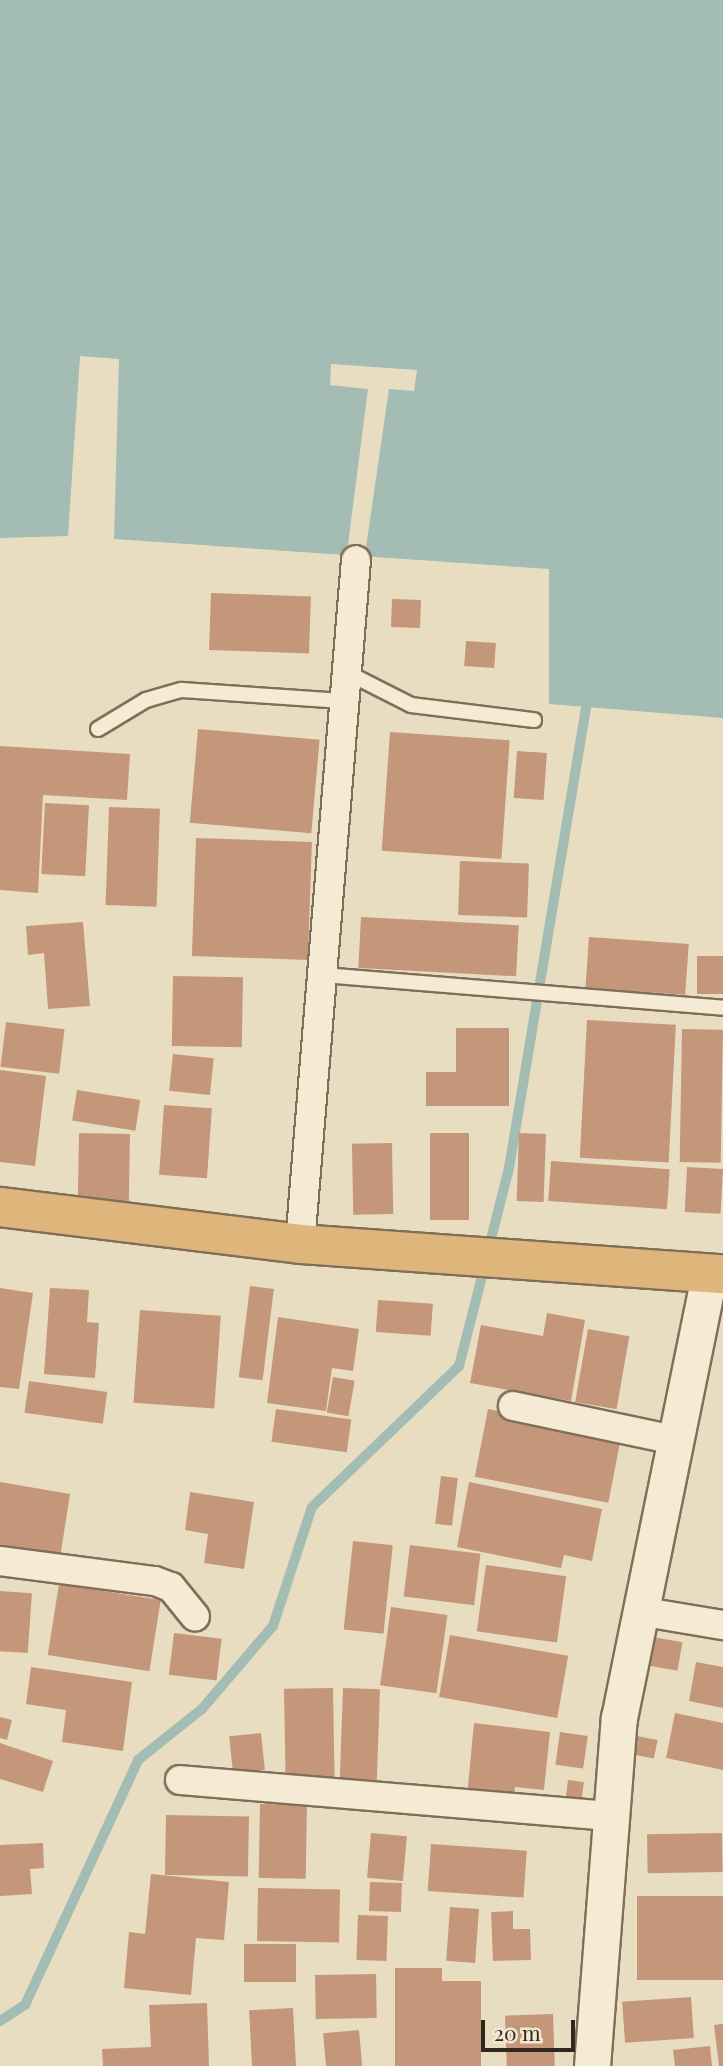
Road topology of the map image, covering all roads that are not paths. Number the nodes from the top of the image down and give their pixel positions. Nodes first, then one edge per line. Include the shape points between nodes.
1 (356, 560) dead end
2 (346, 672) junction
3 (342, 701) junction
4 (534, 720) dead end
5 (98, 729) dead end
6 (324, 975) junction
7 (723, 1007) edge
8 (0, 1207) edge
9 (300, 1244) junction
10 (716, 1274) edge
11 (513, 1406) dead end
12 (674, 1440) junction
13 (0, 1561) edge
14 (639, 1611) junction
15 (195, 1617) dead end
16 (723, 1625) edge
17 (180, 1780) dead end
18 (607, 1816) junction
19 (592, 2066) edge

1 - 2 street
2 - 3 street
2 - 4 lane via 411,705
3 - 5 lane via 182,690 146,700
3 - 6 street
6 - 7 lane via 570,1000
6 - 9 street
8 - 9 highway
9 - 10 highway
10 - 12 street
11 - 12 street
12 - 14 street
13 - 15 street via 155,1581 171,1587
14 - 16 street
14 - 18 street
17 - 18 street
18 - 19 street

